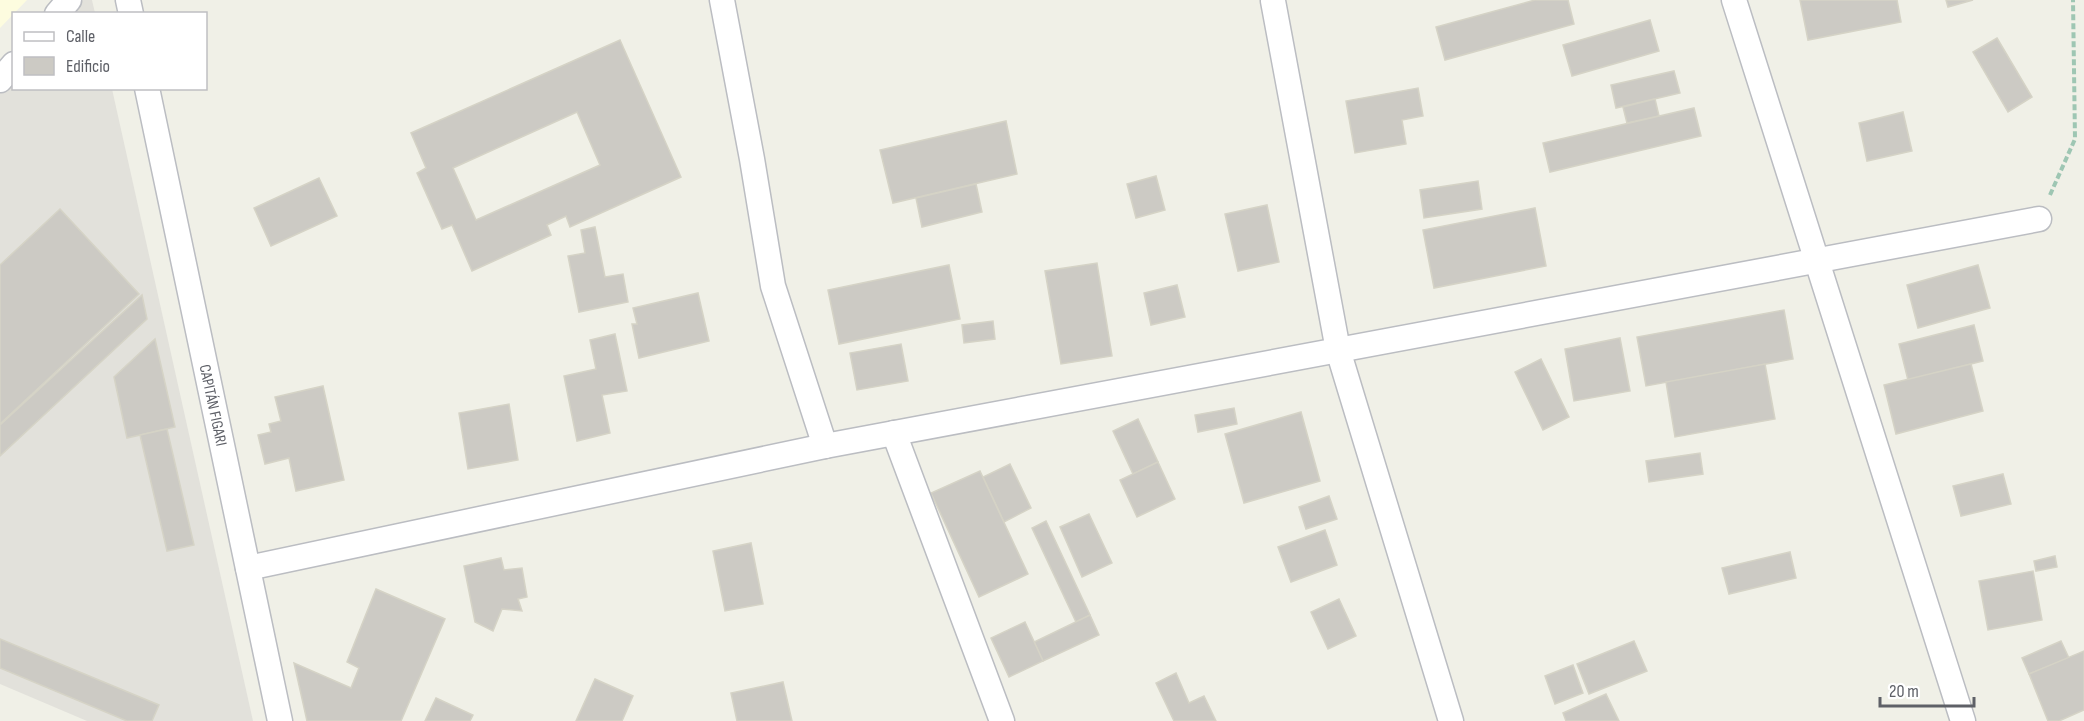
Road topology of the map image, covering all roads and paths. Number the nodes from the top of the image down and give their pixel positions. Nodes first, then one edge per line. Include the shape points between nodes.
1 (69, 0) edge
2 (723, 0) edge
3 (1734, 0) edge
4 (2073, 0) edge
5 (1273, 1) edge
6 (59, 12) edge
7 (12, 66) edge
8 (0, 80) edge
9 (147, 90) edge
10 (2039, 219) joint
11 (1818, 260) junction
12 (1338, 350) junction
13 (894, 433) junction
14 (825, 446) junction
15 (248, 568) junction
16 (280, 721) edge
17 (1002, 721) edge
18 (1452, 721) edge
19 (1963, 721) edge

1 - 6 street
2 - 14 street via 773,286
3 - 11 street
4 - 10 path via 2075,139
5 - 12 street
7 - 8 street
9 - 15 street, CAPITÁN FIGARI
10 - 11 street
11 - 12 street
11 - 19 street
12 - 13 street
12 - 18 street
13 - 14 street
13 - 17 street
14 - 15 street
15 - 16 street, CAPITÁN FIGARI

